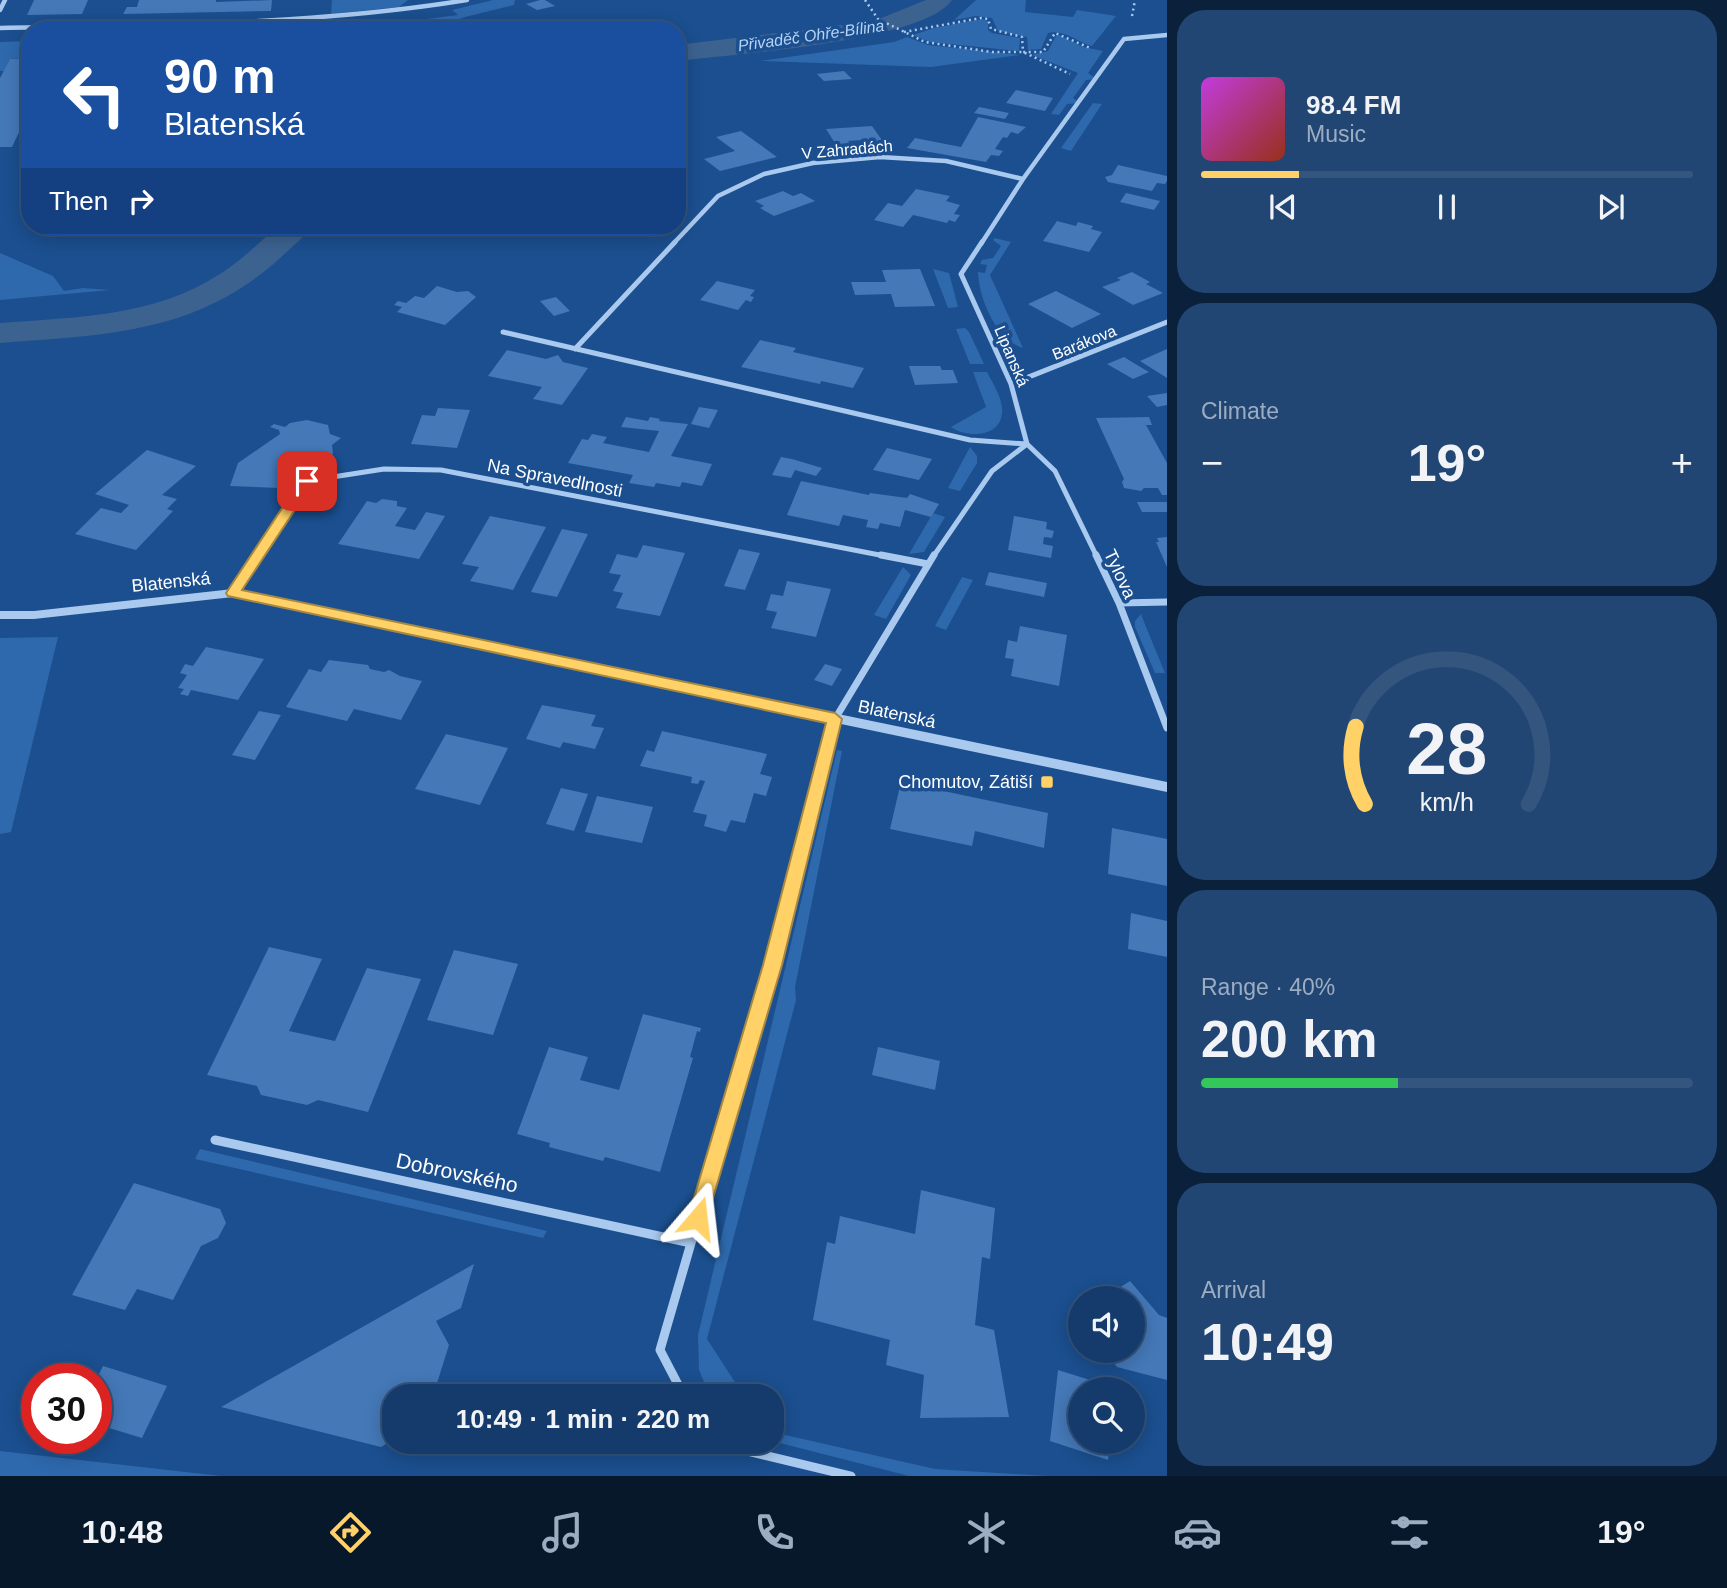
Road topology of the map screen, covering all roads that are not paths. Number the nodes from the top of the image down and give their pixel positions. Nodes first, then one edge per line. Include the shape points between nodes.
1 (5, 0) edge
2 (467, 0) edge
3 (0, 10) edge
4 (303, 21) edge
5 (0, 28) edge
6 (21, 28) edge
7 (1167, 35) edge
8 (1023, 178) junction
9 (686, 230) edge
10 (682, 235) edge
11 (1167, 322) edge
12 (503, 332) dead end
13 (575, 349) junction
14 (1011, 384) junction
15 (1027, 444) junction
16 (928, 564) junction
17 (233, 593) junction
18 (1167, 602) edge
19 (1119, 603) junction
20 (0, 615) edge
21 (835, 719) junction
22 (1167, 729) edge
23 (1167, 787) edge
24 (215, 1140) dead end
25 (691, 1243) junction
26 (678, 1384) edge
27 (760, 1454) edge
28 (851, 1476) edge

1 - 3 street
2 - 4 street
5 - 6 street
7 - 8 street, Lipanská via 1124,40
8 - 9 street, V Zahradách via 946,161 880,157 813,163 764,174 718,196
8 - 14 street, Lipanská via 961,274
10 - 13 street, V Zahradách
11 - 14 street, Barákova
12 - 13 street
13 - 15 street via 970,440
14 - 15 street, Lipanská
15 - 16 street via 992,471
15 - 19 street, Tylova via 1055,471
16 - 17 street, Na Spravedlnosti via 440,470 384,469 307,481
16 - 21 street
17 - 20 street, Blatenská
17 - 21 street, Blatenská
18 - 19 street
19 - 22 street, Tylova
21 - 23 street, Blatenská
21 - 25 street via 772,965
24 - 25 street, Dobrovského
25 - 26 street via 660,1350
27 - 28 street

